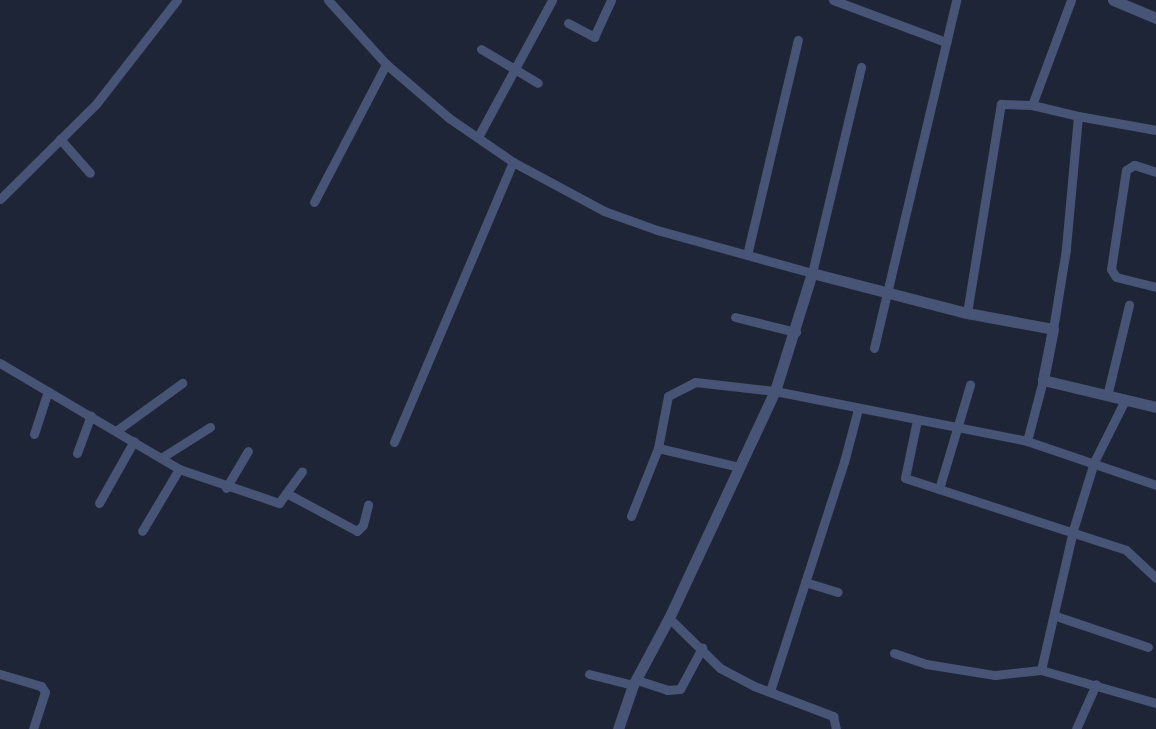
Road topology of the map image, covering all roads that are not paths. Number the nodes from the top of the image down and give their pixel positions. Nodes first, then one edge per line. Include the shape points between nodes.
1 (177, 0) edge
2 (328, 0) edge
3 (552, 0) edge
4 (611, 0) edge
5 (833, 0) edge
6 (956, 0) edge
7 (1071, 0) edge
8 (1113, 0) edge
9 (1156, 18) edge
10 (568, 23) dead end
11 (798, 40) dead end
12 (946, 42) junction
13 (481, 49) dead end
14 (386, 64) junction
15 (861, 67) dead end
16 (515, 69) junction
17 (538, 83) dead end
18 (1032, 105) junction
19 (1078, 116) junction
20 (1156, 130) edge
21 (478, 137) junction
22 (60, 139) junction
23 (513, 162) junction
24 (1156, 172) edge
25 (90, 173) dead end
26 (0, 199) edge
27 (314, 202) dead end
28 (747, 255) junction
29 (812, 273) junction
30 (1156, 287) edge
31 (887, 293) junction
32 (1129, 305) dead end
33 (967, 313) junction
34 (735, 317) dead end
35 (1053, 329) junction
36 (796, 332) junction
37 (874, 348) dead end
38 (0, 363) edge
39 (1043, 380) junction
40 (182, 383) dead end
41 (970, 385) dead end
42 (48, 391) junction
43 (775, 391) junction
44 (1107, 396) junction
45 (1125, 400) junction
46 (1156, 407) edge
47 (858, 409) junction
48 (91, 415) junction
49 (917, 420) junction
50 (210, 427) dead end
51 (958, 427) junction
52 (116, 431) junction
53 (34, 434) dead end
54 (134, 441) junction
55 (1027, 441) junction
56 (394, 442) dead end
57 (658, 448) junction
58 (248, 451) dead end
59 (77, 453) dead end
60 (161, 458) junction
61 (1094, 462) junction
62 (739, 467) junction
63 (179, 469) junction
64 (302, 471) dead end
65 (1156, 485) edge
66 (226, 488) junction
67 (939, 489) junction
68 (288, 494) junction
69 (99, 503) dead end
70 (368, 505) dead end
71 (631, 516) dead end
72 (1073, 530) junction
73 (142, 531) dead end
74 (1156, 578) edge
75 (805, 582) junction
76 (837, 592) dead end
77 (1056, 616) junction
78 (669, 618) junction
79 (1148, 647) dead end
80 (702, 648) junction
81 (894, 653) dead end
82 (1041, 670) junction
83 (0, 674) edge
84 (589, 674) dead end
85 (635, 682) junction
86 (1096, 684) junction
87 (770, 691) junction
88 (1156, 703) edge
89 (33, 729) edge
90 (618, 729) edge
91 (836, 729) edge
92 (1076, 729) edge

1 - 22 street via 96,104
2 - 14 street
3 - 16 street
4 - 10 street via 594,37
5 - 12 street
6 - 12 street
7 - 18 street
8 - 9 street
11 - 28 street
12 - 31 street
13 - 16 street
14 - 21 street
14 - 27 street
15 - 29 street
16 - 17 street
16 - 21 street
18 - 19 street
18 - 33 street via 1001,104
19 - 20 street
19 - 35 street
21 - 23 street
22 - 25 street
22 - 26 street
23 - 28 street via 604,211
23 - 56 street
24 - 30 street via 1134,165 1126,170 1111,269 1116,277
28 - 29 street
29 - 31 street
29 - 36 street
31 - 33 street
31 - 37 street
32 - 44 street
33 - 35 street
34 - 36 street
35 - 39 street
36 - 43 street
38 - 42 street
39 - 44 street
39 - 55 street
40 - 52 street
41 - 51 street
42 - 48 street
42 - 53 street
43 - 47 street
43 - 57 street via 695,382 668,396
43 - 62 street
44 - 45 street
45 - 46 street
45 - 61 street
47 - 49 street
47 - 75 street
48 - 52 street
48 - 59 street
49 - 51 street
49 - 67 street via 905,478
50 - 60 street
51 - 55 street
51 - 67 street
52 - 54 street
54 - 60 street
54 - 69 street
55 - 61 street
57 - 62 street
57 - 71 street
58 - 66 street
60 - 63 street
61 - 65 street
61 - 72 street
62 - 78 street
63 - 66 street
63 - 73 street
64 - 68 street
66 - 68 street via 275,503
67 - 72 street
68 - 70 street via 357,531
72 - 74 street via 1126,550
72 - 77 street
75 - 76 street
75 - 87 street
77 - 79 street
77 - 82 street
78 - 80 street
78 - 85 street
80 - 85 street via 680,689
80 - 87 street via 720,668
81 - 82 street via 995,675
82 - 86 street
83 - 89 street via 41,686 45,692
84 - 85 street
85 - 90 street
86 - 88 street
86 - 92 street
87 - 91 street via 833,716

